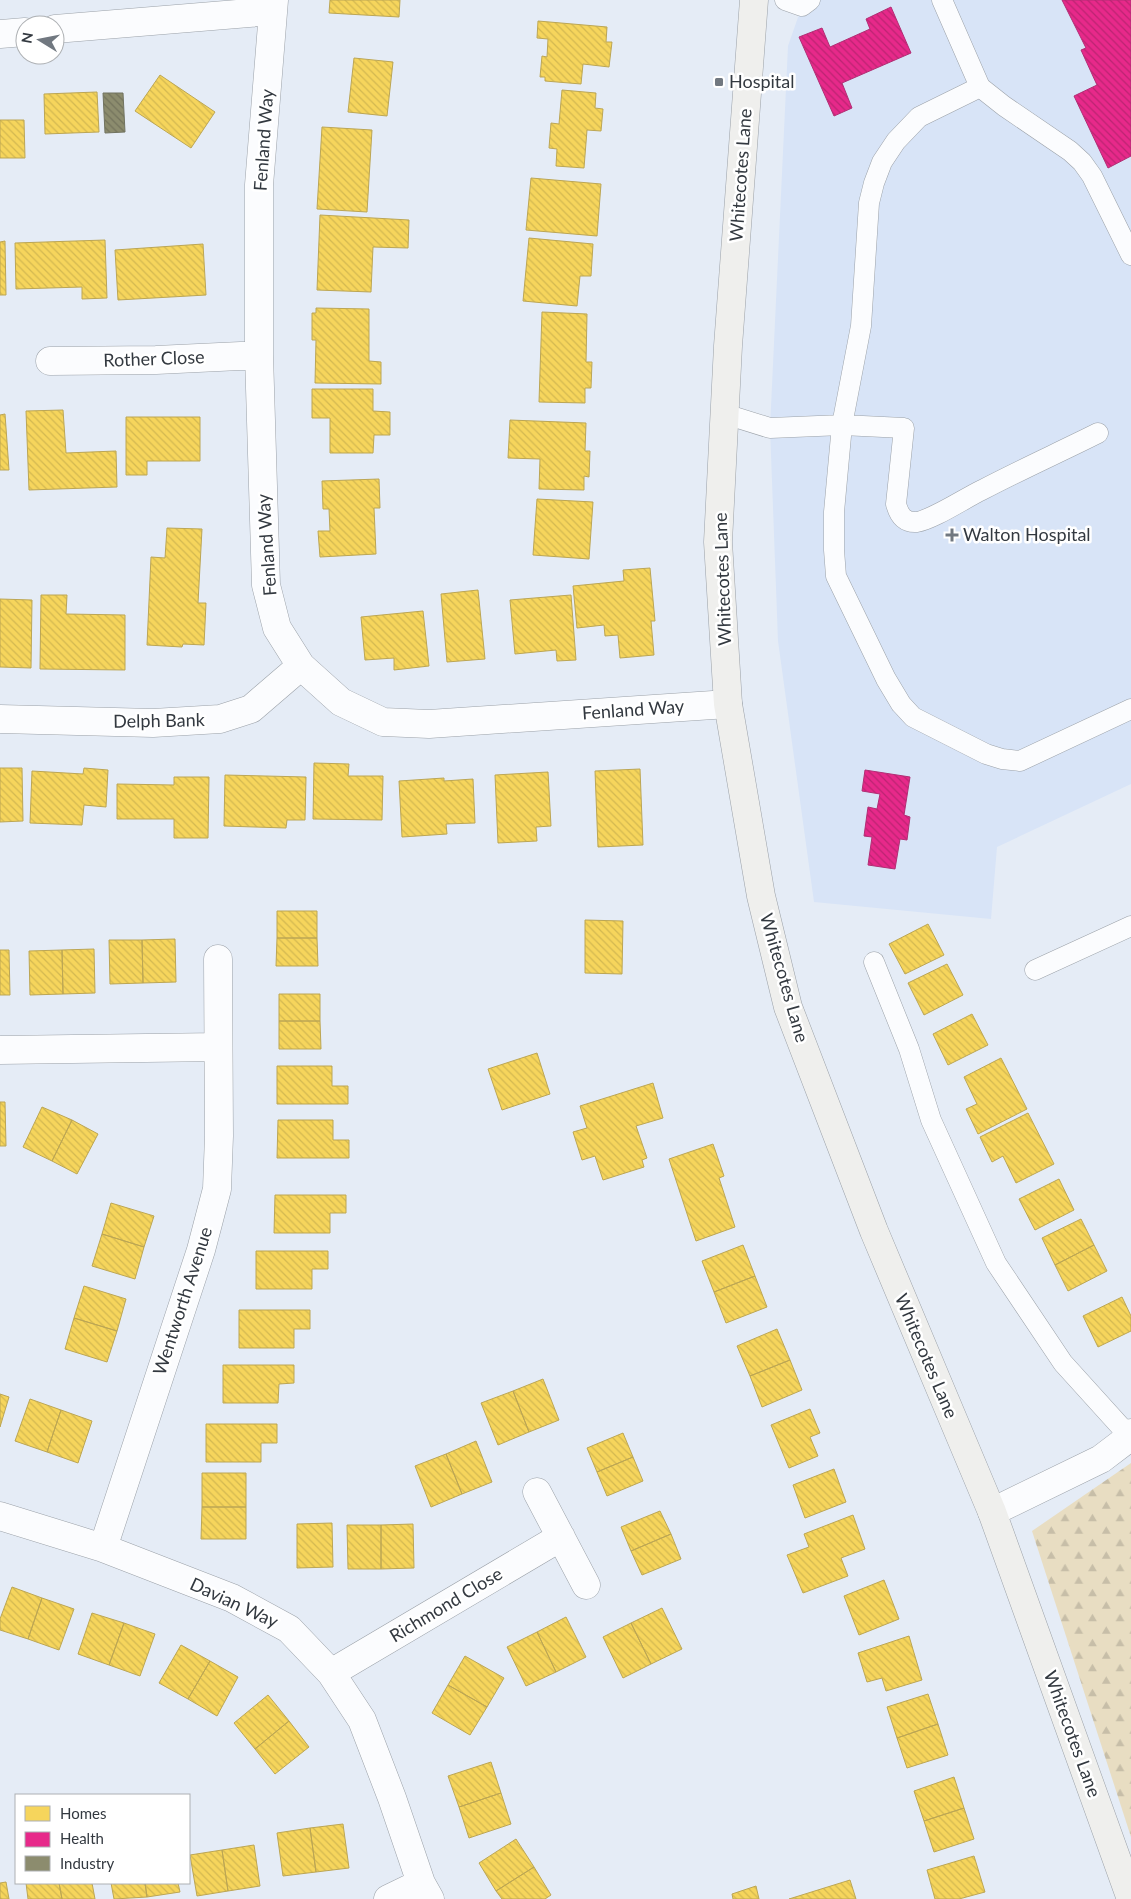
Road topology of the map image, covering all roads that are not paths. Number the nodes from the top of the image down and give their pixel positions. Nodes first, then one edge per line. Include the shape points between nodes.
1 (754, 0) edge
2 (785, 0) edge
3 (810, 0) edge
4 (942, 0) edge
5 (274, 5) edge
6 (65, 28) edge
7 (15, 33) edge
8 (0, 34) edge
9 (980, 87) junction
10 (1131, 255) edge
11 (259, 355) junction
12 (50, 361) dead end
13 (725, 414) junction
14 (842, 425) junction
15 (1098, 433) dead end
16 (301, 666) junction
17 (728, 704) junction
18 (1131, 709) edge
19 (0, 718) edge
20 (1131, 926) edge
21 (218, 959) dead end
22 (874, 962) dead end
23 (1035, 970) dead end
24 (218, 1047) junction
25 (0, 1050) edge
26 (1130, 1435) edge
27 (537, 1492) dead end
28 (992, 1512) junction
29 (0, 1516) edge
30 (561, 1536) junction
31 (103, 1548) junction
32 (586, 1585) dead end
33 (331, 1673) junction
34 (425, 1891) edge
35 (388, 1899) edge
36 (1131, 1899) edge

1 - 13 street, Whitecotes Lane
2 - 3 lane via 802,6
4 - 9 lane
5 - 6 street
5 - 11 street, Fenland Way via 259,185
7 - 8 street
9 - 10 lane via 1082,162
9 - 14 lane via 919,117 896,141 882,162 869,203 861,326
11 - 12 street, Rother Close
11 - 16 street, Fenland Way via 266,585 277,628
13 - 14 lane via 770,428
13 - 17 street, Whitecotes Lane via 718,542
14 - 15 lane via 904,428 896,504 899,514 907,521 917,522
14 - 18 lane via 834,512 836,576 886,679 913,717 986,754 1020,761
16 - 17 street, Fenland Way via 341,702 383,722 429,724
16 - 19 street, Delph Bank via 251,709 220,720 153,723
17 - 28 street, Whitecotes Lane via 761,896 788,1007 874,1231
20 - 23 lane
21 - 24 street, Wentworth Avenue
22 - 26 lane via 909,1048 931,1120 996,1263 1062,1363
24 - 25 street
24 - 31 street, Wentworth Avenue via 217,1189 201,1250
26 - 28 street via 1101,1459
27 - 30 street
28 - 36 street, Whitecotes Lane
29 - 31 street, Davian Way
30 - 32 street
30 - 33 street, Richmond Close
31 - 33 street, Davian Way via 232,1598 289,1629
33 - 34 street, Davian Way via 362,1720
34 - 35 street

